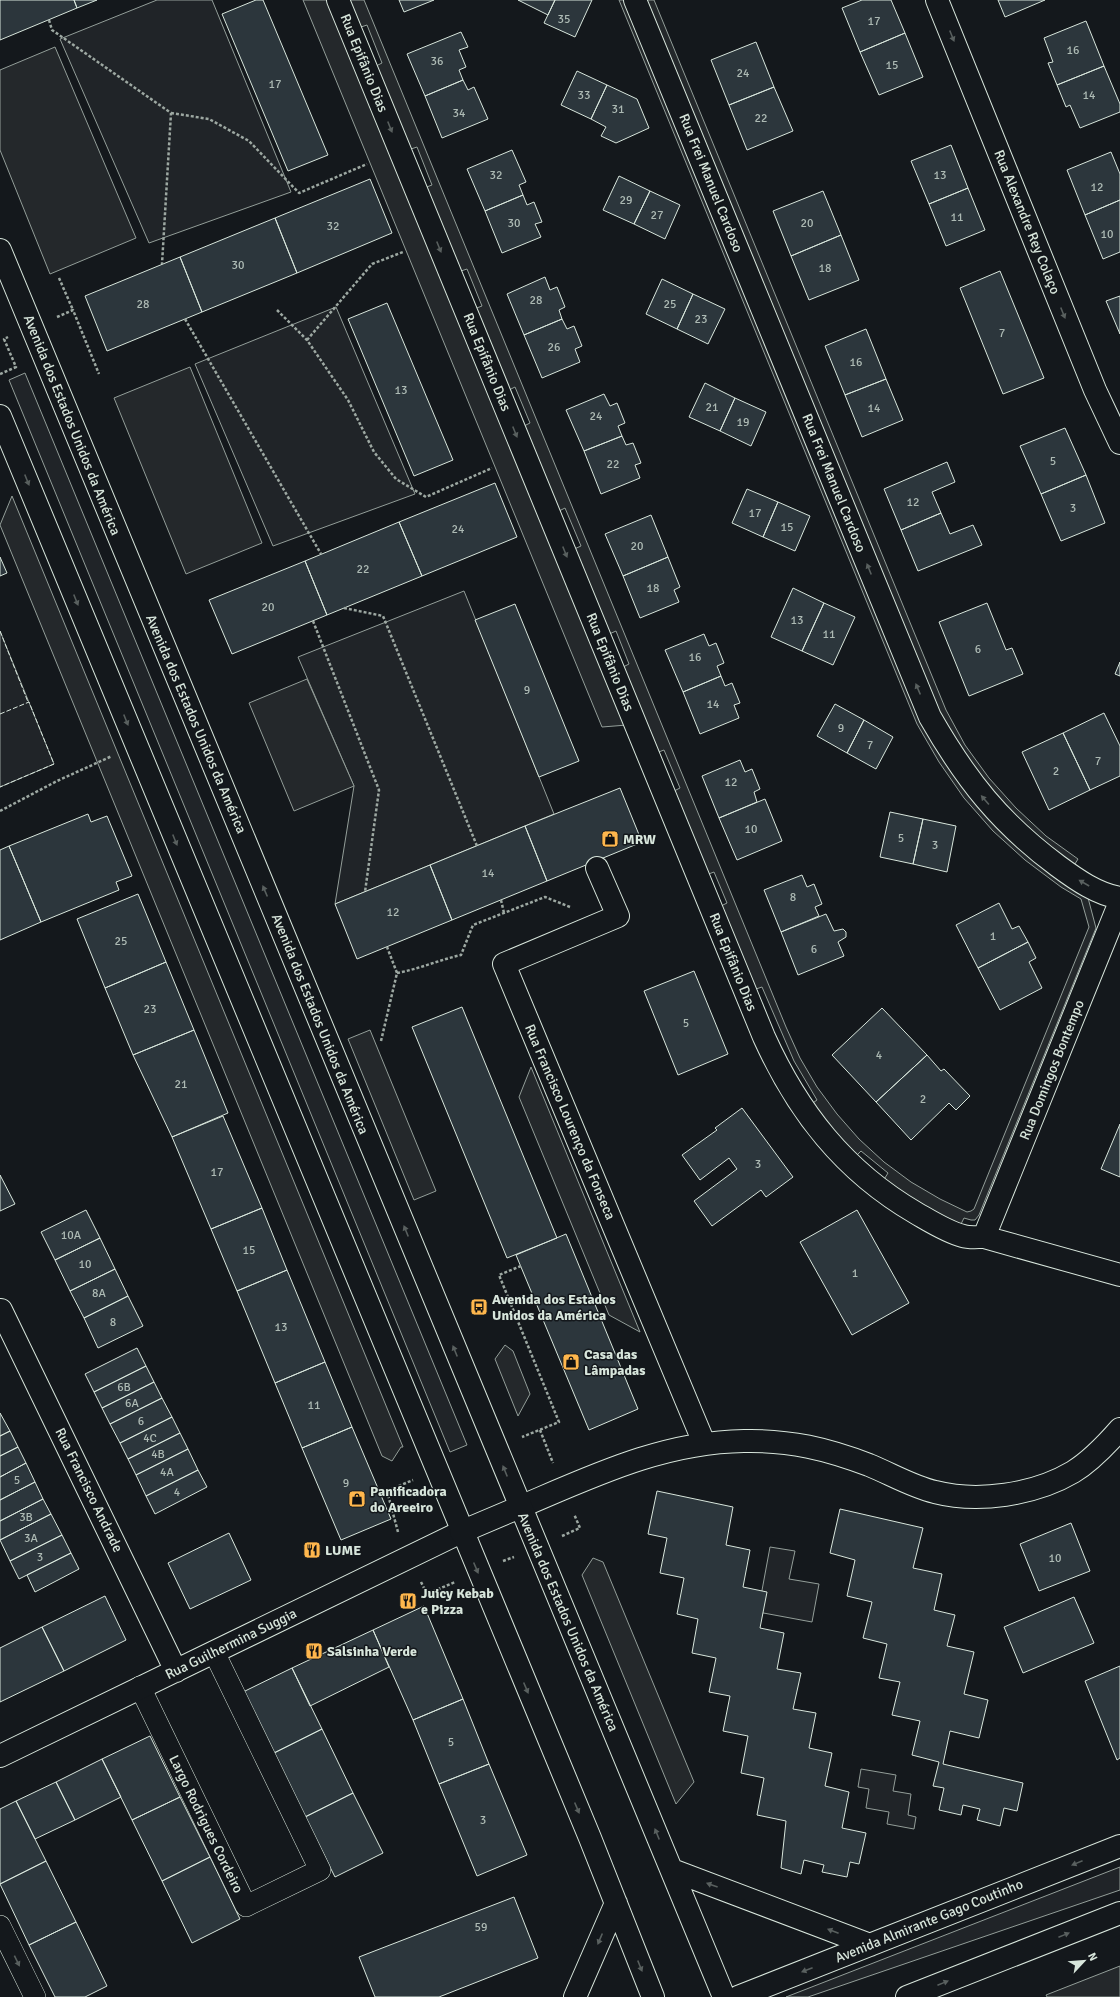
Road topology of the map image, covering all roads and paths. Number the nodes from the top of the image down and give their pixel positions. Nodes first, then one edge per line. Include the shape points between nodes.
1 (338, 0) edge
2 (635, 0) edge
3 (937, 0) edge
4 (49, 20) dead end
5 (171, 113) junction
6 (367, 164) dead end
7 (0, 250) edge
8 (403, 252) dead end
9 (162, 264) dead end
10 (59, 278) dead end
11 (73, 310) dead end
12 (277, 310) dead end
13 (185, 319) dead end
14 (307, 340) junction
15 (0, 416) edge
16 (6, 441) edge
17 (1120, 443) edge
18 (492, 468) dead end
19 (321, 554) dead end
20 (344, 608) dead end
21 (313, 621) dead end
22 (136, 745) junction
23 (0, 811) edge
24 (477, 846) dead end
25 (597, 868) dead end
26 (365, 892) dead end
27 (1120, 898) edge
28 (501, 900) dead end
29 (1120, 902) edge
30 (573, 908) dead end
31 (504, 913) junction
32 (387, 947) dead end
33 (397, 973) junction
34 (381, 1041) dead end
35 (984, 1237) junction
36 (521, 1266) dead end
37 (1120, 1275) edge
38 (1, 1310) dead end
39 (1120, 1429) edge
40 (540, 1430) dead end
41 (704, 1443) junction
42 (520, 1507) junction
43 (461, 1532) junction
44 (214, 1652) junction
45 (176, 1671) junction
46 (140, 1688) junction
47 (0, 1756) edge
48 (1120, 1846) edge
49 (672, 1870) junction
50 (616, 1903) junction
51 (1120, 1913) edge
52 (0, 1926) edge
53 (870, 1945) junction
54 (35, 1997) edge
55 (575, 1997) edge
56 (653, 1997) edge
57 (724, 1997) edge
58 (738, 1997) edge
59 (907, 1997) edge

1 -> 35 street, Rua Epifânio Dias via 778,1069 818,1130 869,1180 898,1202 929,1220 963,1236
27 -> 2 street, Rua Frei Manuel Cardoso via 1105,895 1069,874 1035,849 1003,820 975,789 930,717
3 -> 17 street, Rua Alexandre Rey Colaço via 1095,390
4 - 5 path via 52,30
5 - 6 path via 209,119 249,141 299,193
5 - 9 path
42 -> 7 street, Avenida dos Estados Unidos da América
8 - 14 path via 372,264
10 - 11 path
12 - 14 path
13 - 19 path
14 - 18 path via 348,400 374,452 396,479 426,497
15 - 16 street
16 -> 22 street
20 - 24 path via 383,616
21 - 26 path via 380,790
22 - 23 path via 57,781
22 -> 43 street
25 - 41 street, Rua Francisco Lourenço da Fonseca via 618,916 504,964
28 - 31 path
29 - 35 street, Rua Domingos Bontempo
30 - 31 path via 545,897
31 - 33 path via 473,925 461,955
32 - 33 path
33 - 34 path
35 - 37 street, Rua Epifânio Dias
36 - 40 path via 499,1275 559,1422
38 - 45 street, Rua Francisco Andrade
39 - 41 street via 1104,1448 1072,1472 1041,1486 1003,1495 970,1497 935,1492 820,1448 777,1442
41 - 42 street via 654,1453
42 - 43 street, Rua Guilhermina Suggia
49 -> 42 street, Avenida dos Estados Unidos da América
43 - 44 street, Rua Guilhermina Suggia
43 -> 50 street
44 - 45 street, Rua Guilhermina Suggia
44 - 46 street, Largo Rodrigues Cordeiro via 320,1870 246,1906
45 - 46 street, Rua Guilhermina Suggia
46 - 47 street, Rua Guilhermina Suggia
48 -> 53 street, Avenida Almirante Gago Coutinho
53 -> 49 street
49 - 57 street, Avenida dos Estados Unidos da América
50 -> 55 street
50 -> 56 street
59 -> 51 street
52 -> 54 street
53 -> 58 street, Avenida Almirante Gago Coutinho

